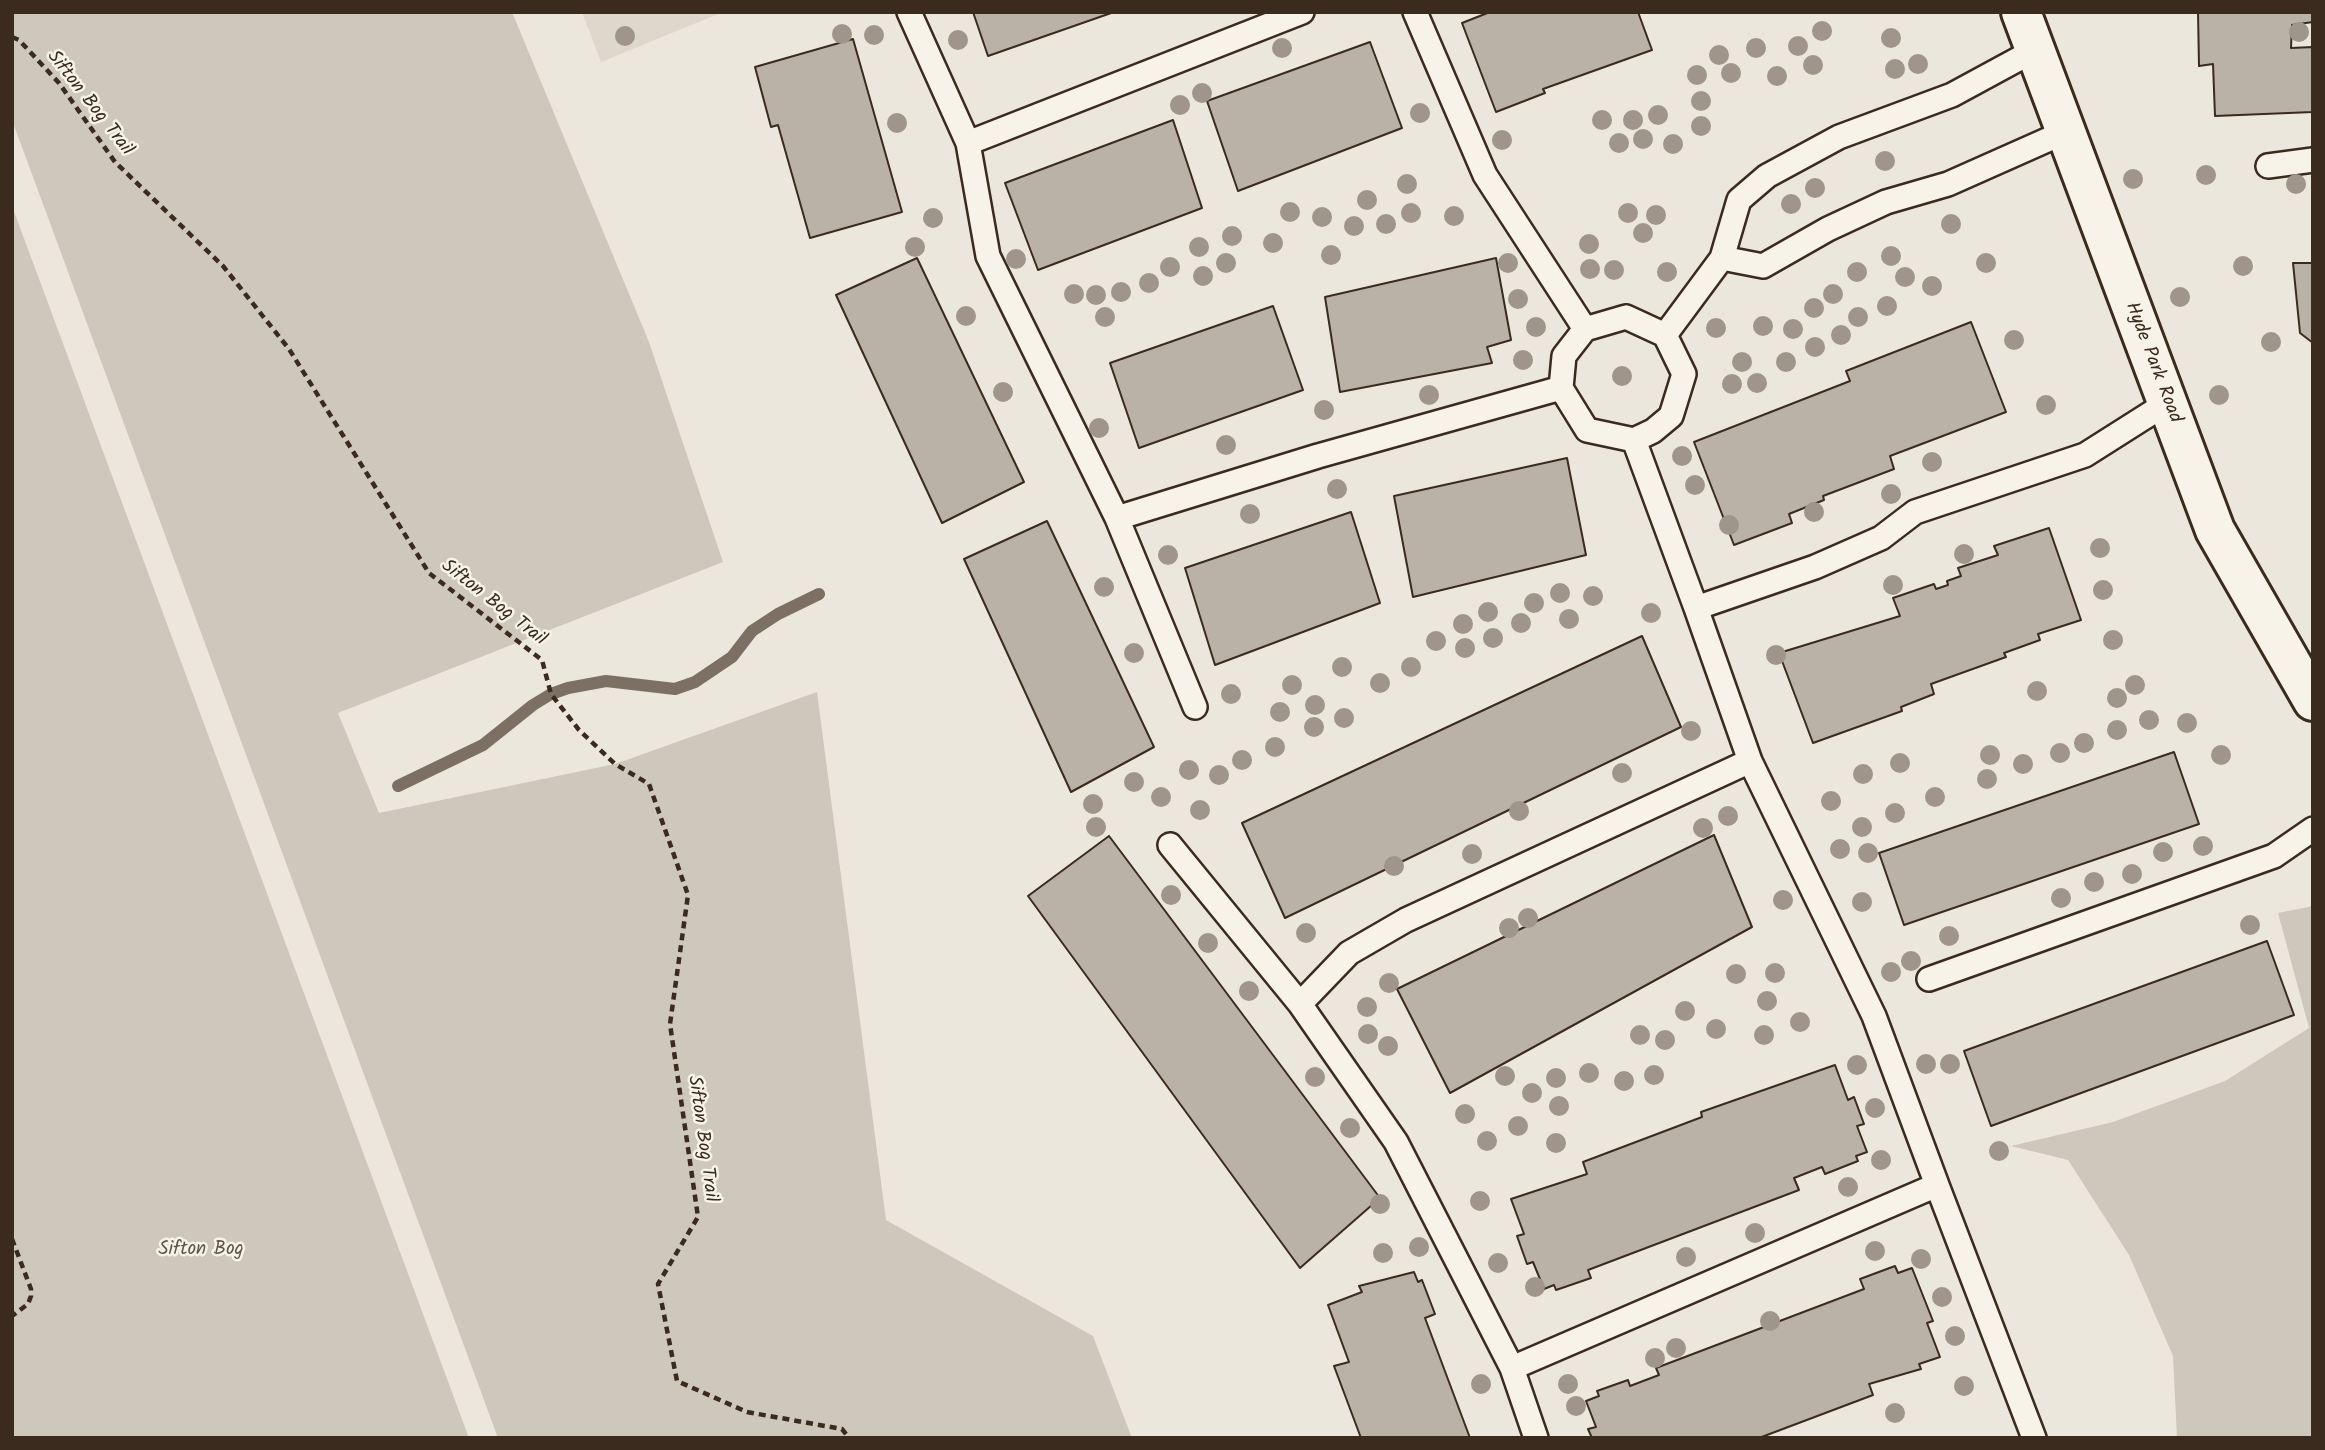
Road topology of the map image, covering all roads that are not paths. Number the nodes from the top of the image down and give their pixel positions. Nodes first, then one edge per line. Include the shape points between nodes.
1 (909, 12) edge
2 (1302, 12) edge
3 (1415, 12) edge
4 (2021, 12) edge
5 (2035, 50) junction
6 (2065, 132) junction
7 (968, 143) junction
8 (2313, 160) edge
9 (2268, 166) dead end
10 (1722, 258) junction
11 (1585, 329) junction
12 (1665, 335) junction
13 (1561, 388) junction
14 (2167, 404) junction
15 (1634, 440) junction
16 (1117, 518) junction
17 (1696, 608) junction
18 (2313, 701) edge
19 (1195, 707) dead end
20 (1750, 761) junction
21 (2313, 830) edge
22 (1170, 845) dead end
23 (1929, 979) dead end
24 (1300, 1004) junction
25 (1937, 1185) junction
26 (1511, 1368) junction
27 (1536, 1438) edge
28 (2034, 1438) edge

1 - 7 lane
2 - 7 lane
3 - 11 lane via 1485,174
4 - 5 main road, Hyde Park Road
5 - 6 main road, Hyde Park Road
5 - 10 lane via 1952,95 1839,137 1767,176 1739,200
6 - 10 lane via 1948,184 1886,202 1763,266
6 - 14 main road, Hyde Park Road
7 - 16 lane via 988,256
8 - 9 lane
10 - 12 lane
11 - 12 lane via 1626,317
11 - 13 lane via 1564,356
12 - 15 lane via 1684,374 1681,385 1671,416
13 - 15 lane via 1587,430
13 - 16 lane
14 - 17 lane via 2085,455 1915,512 1881,538
14 - 18 main road, Hyde Park Road via 2214,530
15 - 17 lane
16 - 19 lane
17 - 20 lane
20 - 24 lane via 1406,920 1349,953
20 - 25 lane via 1874,1016
21 - 23 lane via 2274,856
22 - 24 lane
24 - 26 lane via 1396,1142
25 - 26 lane
25 - 28 lane
26 - 27 lane

